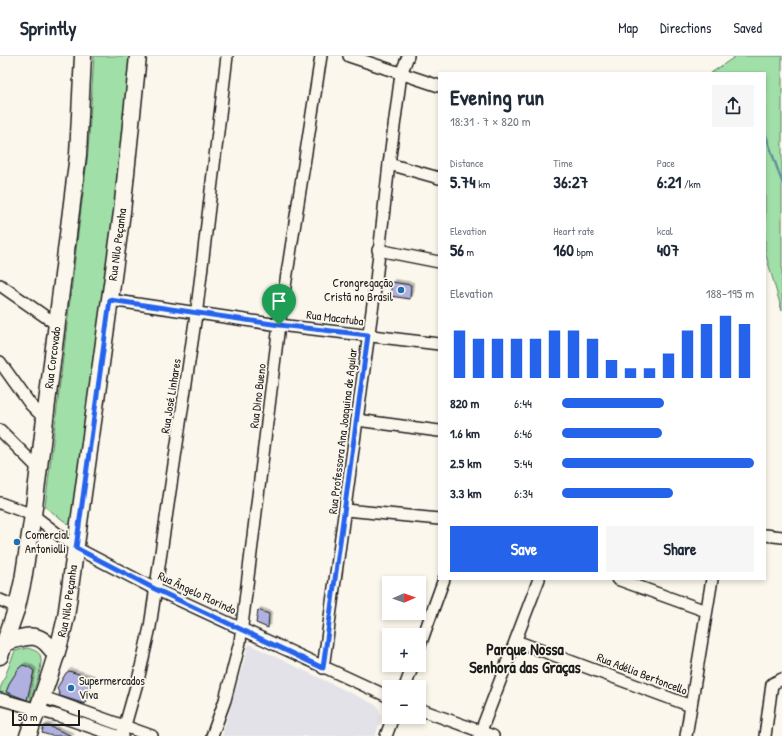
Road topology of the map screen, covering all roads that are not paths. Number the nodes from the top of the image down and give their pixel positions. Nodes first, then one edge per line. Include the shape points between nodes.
1 (83, 56) edge
2 (138, 56) edge
3 (227, 56) edge
4 (321, 56) edge
5 (349, 56) edge
6 (408, 56) edge
7 (401, 74) junction
8 (438, 86) edge
9 (389, 164) junction
10 (438, 178) edge
11 (378, 250) junction
12 (438, 262) edge
13 (0, 285) edge
14 (110, 300) junction
15 (196, 312) junction
16 (56, 324) junction
17 (279, 325) junction
18 (368, 335) junction
19 (438, 344) edge
20 (0, 362) edge
21 (45, 418) junction
22 (357, 420) junction
23 (0, 430) edge
24 (438, 431) edge
25 (39, 469) junction
26 (0, 503) edge
27 (346, 510) junction
28 (33, 515) junction
29 (438, 519) edge
30 (766, 535) edge
31 (782, 537) edge
32 (76, 548) junction
33 (444, 580) edge
34 (539, 580) edge
35 (620, 580) edge
36 (712, 580) edge
37 (155, 589) junction
38 (0, 600) edge
39 (17, 607) junction
40 (706, 611) junction
41 (242, 628) junction
42 (426, 629) edge
43 (516, 641) junction
44 (2, 650) edge
45 (56, 656) junction
46 (323, 668) junction
47 (782, 679) edge
48 (382, 694) edge
49 (0, 699) edge
50 (40, 703) junction
51 (691, 706) junction
52 (426, 711) edge
53 (390, 724) edge
54 (124, 731) edge
55 (480, 734) edge
56 (28, 736) edge
57 (117, 736) edge
58 (152, 736) edge
59 (212, 736) edge
60 (386, 736) edge
61 (493, 736) edge
62 (686, 736) edge
63 (765, 736) edge

1 - 16 street, Rua Corcovado via 71,226
2 - 14 street, Rua Nilo Peçanha
3 - 15 street, Rua José Linhares
4 - 17 street, Rua Dino Bueno
5 - 7 street
6 - 7 street, Rua Professora Ana Joaquina de Aguiar
7 - 8 street
7 - 9 street, Rua Professora Ana Joaquina de Aguiar
9 - 10 street
9 - 11 street, Rua Professora Ana Joaquina de Aguiar
11 - 12 street
11 - 18 street, Rua Professora Ana Joaquina de Aguiar
13 - 16 street
14 - 15 street, Rua Macatuba
14 - 32 street, Rua Nilo Peçanha
15 - 17 street, Rua Macatuba
15 - 37 street, Rua José Linhares
16 - 21 street, Rua Corcovado
17 - 18 street, Rua Macatuba
17 - 41 street, Rua Dino Bueno
18 - 19 street, Rua Macatuba
18 - 22 street, Rua Professora Ana Joaquina de Aguiar
20 - 21 street via 30,404
21 - 25 street, Rua Corcovado
22 - 24 street
22 - 27 street, Rua Professora Ana Joaquina de Aguiar
23 - 25 street
25 - 28 street, Rua Corcovado
26 - 28 street, Rua Ângelo Florindo
27 - 29 street
27 - 46 street, Rua Professora Ana Joaquina de Aguiar
28 - 32 street, Rua Ângelo Florindo
28 - 39 street, Rua Corcovado
30 - 31 street
32 - 37 street, Rua Ângelo Florindo
32 - 45 street, Rua Nilo Peçanha via 66,617
33 - 42 street
34 - 43 street
35 - 40 street
36 - 40 street
37 - 41 street, Rua Ângelo Florindo
37 - 54 street, Rua José Linhares via 150,627
38 - 39 street
39 - 44 street, Rua Corcovado
40 - 51 street
41 - 46 street, Rua Ângelo Florindo
41 - 59 street, Rua Dino Bueno via 225,700
43 - 51 street, Rua Adélia Bertoncello
43 - 55 street
44 - 45 street via 28,636 36,636 50,645
45 - 50 street, Rua Nilo Peçanha
46 - 48 street, Rua Ângelo Florindo
47 - 63 street via 772,684
49 - 50 street
50 - 54 street via 63,705
50 - 56 street, Rua Nilo Peçanha
50 - 57 street
51 - 62 street
52 - 55 street
53 - 60 street
54 - 58 street
55 - 61 street

